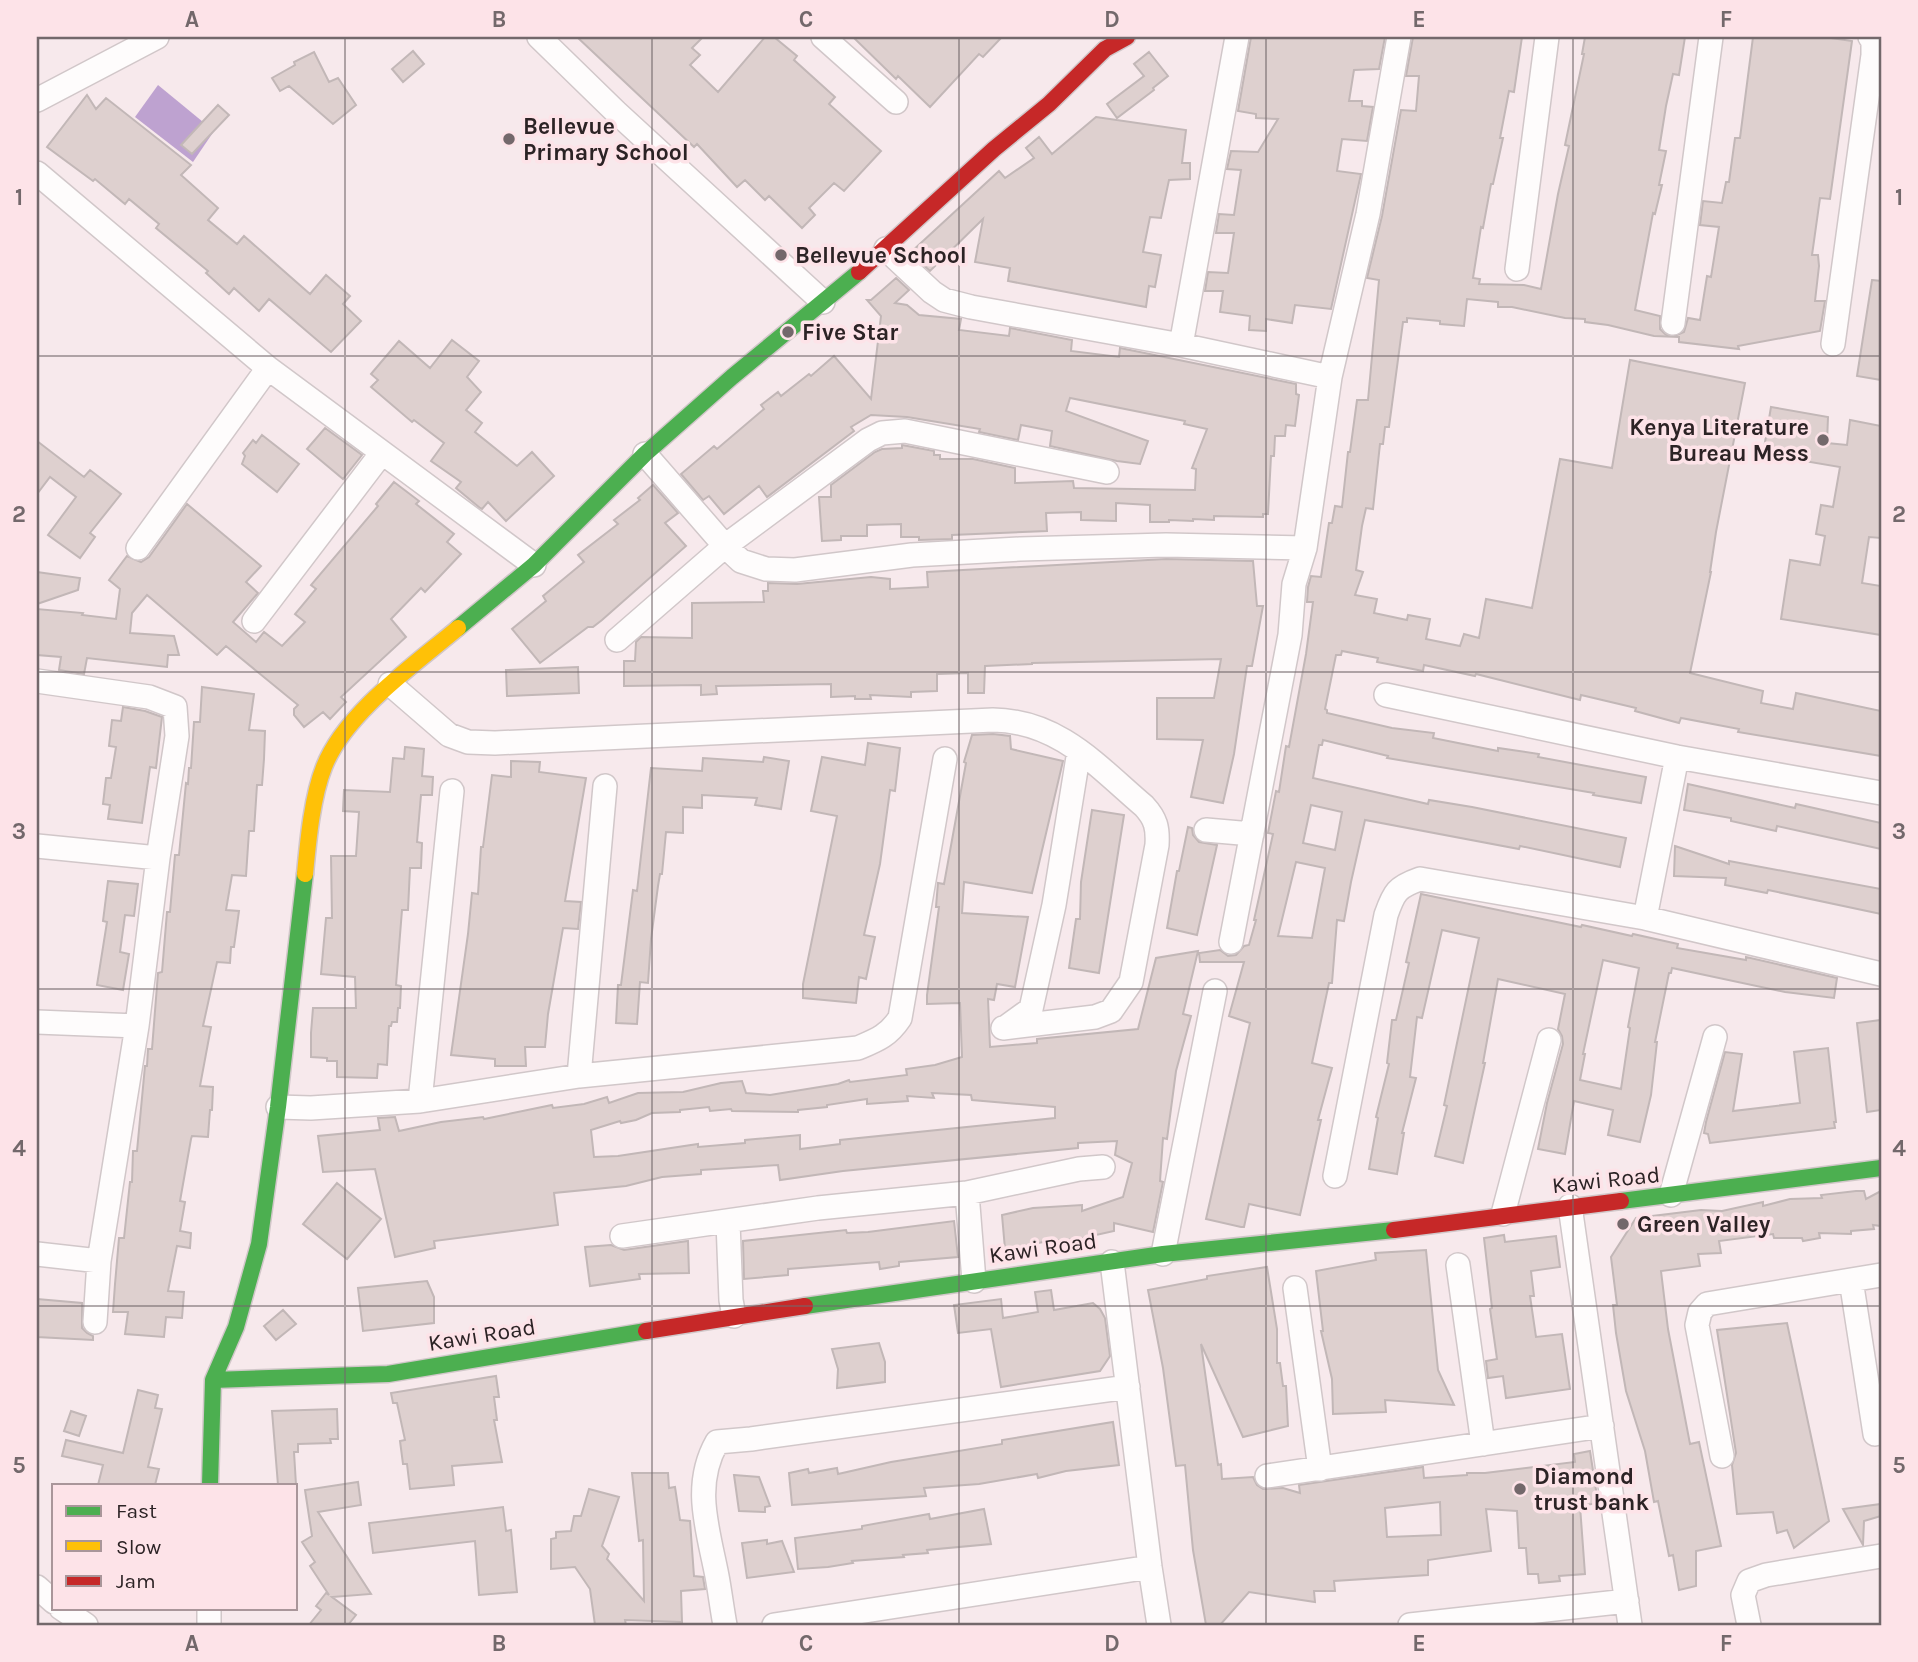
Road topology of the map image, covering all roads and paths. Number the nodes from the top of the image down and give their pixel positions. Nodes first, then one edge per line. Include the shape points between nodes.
1 (157, 37) edge
2 (539, 37) edge
3 (823, 37) edge
4 (1127, 37) edge
5 (1237, 37) edge
6 (1399, 37) edge
7 (1547, 37) edge
8 (1712, 37) edge
9 (1870, 37) edge
10 (1097, 43) edge
11 (37, 100) edge
12 (896, 102) dead end
13 (1873, 110) edge
14 (37, 173) edge
15 (886, 249) junction
16 (1517, 269) dead end
17 (822, 302) junction
18 (1673, 323) dead end
19 (1833, 344) dead end
20 (1181, 345) junction
21 (268, 368) junction
22 (1330, 377) junction
23 (381, 454) junction
24 (645, 454) junction
25 (1107, 472) dead end
26 (725, 546) junction
27 (138, 548) dead end
28 (1305, 548) junction
29 (534, 565) junction
30 (254, 621) dead end
31 (617, 640) dead end
32 (37, 681) edge
33 (390, 684) junction
34 (1386, 695) dead end
35 (1079, 751) junction
36 (1677, 757) junction
37 (945, 759) dead end
38 (605, 786) dead end
39 (452, 791) dead end
40 (1881, 793) edge
41 (1206, 830) dead end
42 (1252, 834) junction
43 (37, 846) edge
44 (158, 858) junction
45 (1645, 918) junction
46 (1231, 942) dead end
47 (1881, 974) edge
48 (1215, 991) dead end
49 (37, 1021) edge
50 (137, 1027) junction
51 (1715, 1037) dead end
52 (1549, 1040) dead end
53 (579, 1076) junction
54 (420, 1101) junction
55 (278, 1107) junction
56 (1103, 1167) dead end
57 (1881, 1168) edge
58 (1335, 1176) dead end
59 (967, 1193) junction
60 (1671, 1195) junction
61 (1570, 1206) junction
62 (1503, 1214) junction
63 (728, 1222) junction
64 (622, 1236) dead end
65 (37, 1254) edge
66 (1163, 1254) junction
67 (99, 1261) junction
68 (1112, 1262) junction
69 (1458, 1265) dead end
70 (1881, 1275) edge
71 (1851, 1280) junction
72 (974, 1281) junction
73 (1295, 1288) dead end
74 (734, 1316) junction
75 (95, 1322) dead end
76 (213, 1380) junction
77 (1128, 1387) junction
78 (1602, 1426) junction
79 (1875, 1434) dead end
80 (1483, 1444) junction
81 (1722, 1455) dead end
82 (1320, 1469) junction
83 (1268, 1476) dead end
84 (210, 1484) edge
85 (1881, 1556) edge
86 (1150, 1567) junction
87 (37, 1587) edge
88 (52, 1600) edge
89 (1627, 1601) junction
90 (64, 1610) edge
91 (1505, 1620) edge
92 (86, 1625) edge
93 (725, 1625) edge
94 (774, 1625) edge
95 (1159, 1625) edge
96 (1410, 1625) edge
97 (1630, 1625) edge
98 (1749, 1625) edge

1 - 11 street
2 - 17 street
3 - 12 street
4 - 10 street
5 - 20 street
6 - 22 street via 1368,214
7 - 16 street
8 - 18 street
9 - 13 street
10 - 15 street via 1049,104
13 - 19 street
14 - 21 street
15 - 17 street
15 - 20 street via 944,300
17 - 24 street
20 - 22 street
21 - 23 street
21 - 27 street
22 - 28 street
23 - 29 street
23 - 30 street
24 - 26 street
24 - 29 street
25 - 26 street via 905,431 882,433
26 - 28 street via 741,561 766,569 795,570 912,555 1020,549
26 - 31 street
28 - 42 street via 1294,584 1290,635
29 - 33 street
32 - 44 street via 149,697 175,707 177,736
33 - 35 street via 449,735 468,742 993,720 1034,726
33 - 55 street via 348,727 324,767 310,828
34 - 36 street
35 - 35 street via 1155,817 1158,831 1131,982 1111,1011 1095,1017 1003,1028 1031,1009 1054,905
36 - 40 street
36 - 45 street
37 - 53 street via 905,998 890,1032 858,1048
38 - 53 street
39 - 54 street
41 - 42 street
42 - 46 street
43 - 44 street
44 - 50 street
45 - 47 street
45 - 58 street via 1420,878 1394,893
48 - 66 street
49 - 50 street
50 - 67 street
51 - 60 street
52 - 62 street
53 - 54 street
54 - 55 street
55 - 76 street via 256,1255 236,1327
56 - 59 street
57 - 60 street, Kawi Road
59 - 63 street
59 - 72 street
60 - 61 street, Kawi Road
61 - 62 street, Kawi Road
61 - 78 street
62 - 66 street, Kawi Road
63 - 64 street
63 - 74 street
65 - 67 street
66 - 68 street, Kawi Road
67 - 75 street
68 - 72 street, Kawi Road
68 - 77 street
69 - 80 street
70 - 71 street
71 - 79 street
71 - 81 street via 1707,1304 1700,1312 1697,1325
72 - 74 street, Kawi Road
73 - 82 street
74 - 76 street, Kawi Road via 388,1374
76 - 84 street
77 - 86 street
77 - 93 street via 717,1441 707,1458 703,1480 705,1522
78 - 80 street
78 - 89 street
80 - 82 street
82 - 83 street
85 - 98 street via 1749,1581 1743,1595
86 - 94 street
86 - 95 street
87 - 88 street
89 - 91 street
89 - 97 street
90 - 92 street
91 - 96 street

